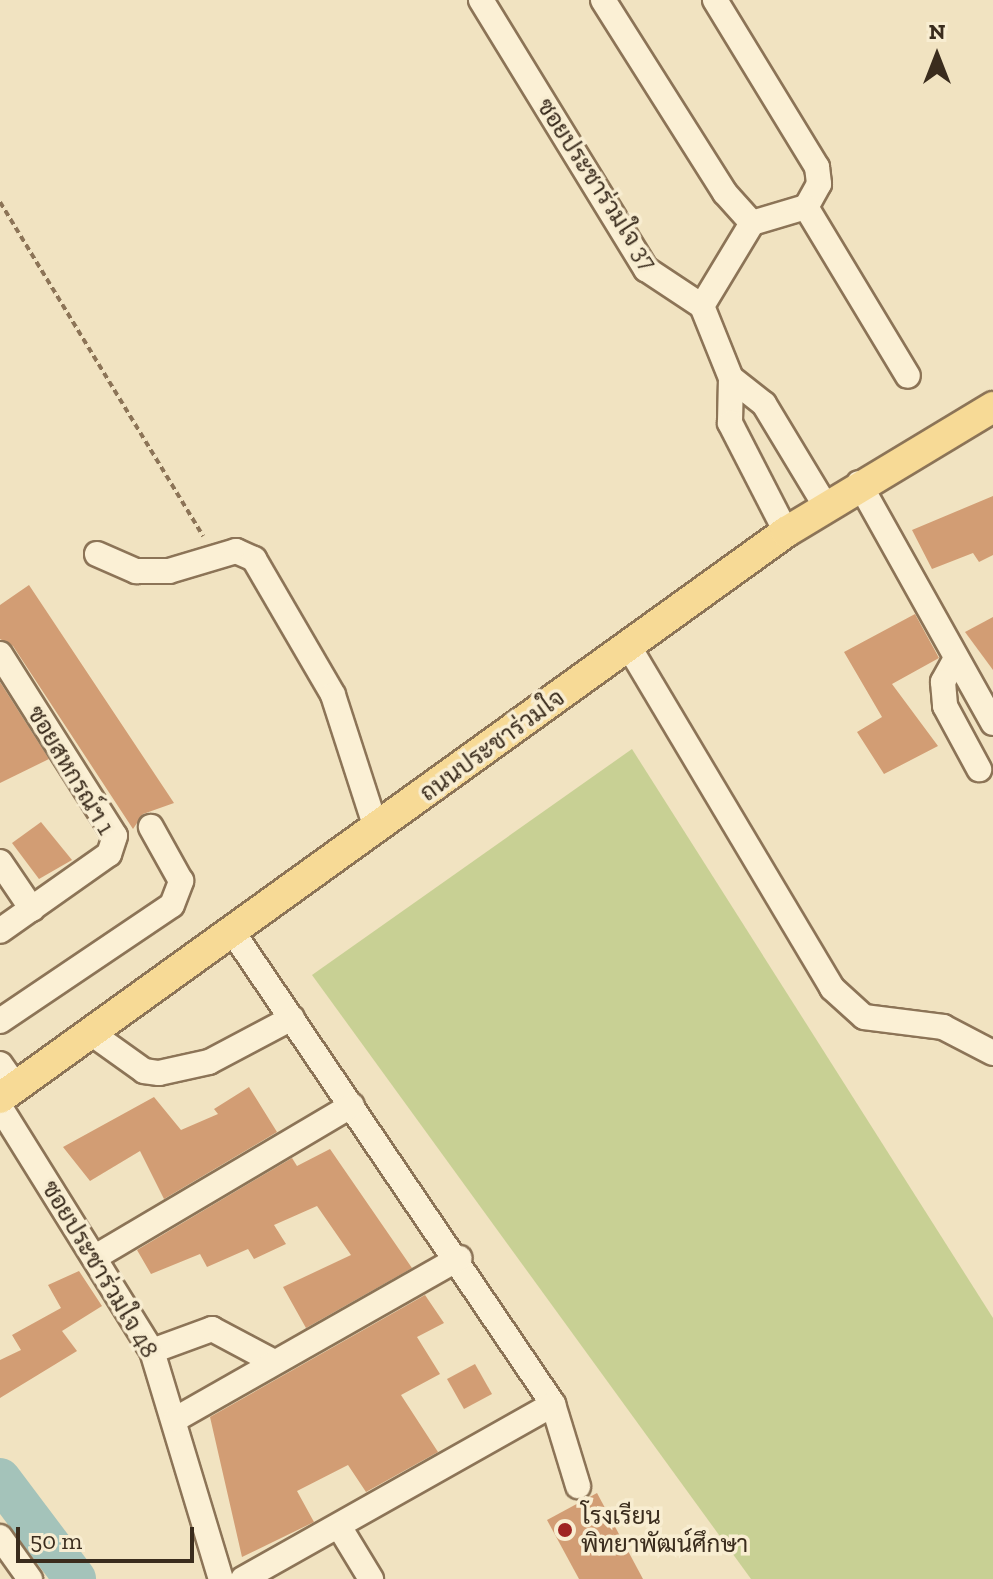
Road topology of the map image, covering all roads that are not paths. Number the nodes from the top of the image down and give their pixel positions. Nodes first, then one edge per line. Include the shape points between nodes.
1 (481, 0) edge
2 (603, 0) edge
3 (715, 0) edge
4 (806, 207) junction
5 (752, 223) junction
6 (702, 306) junction
7 (908, 376) dead end
8 (731, 378) junction
9 (993, 407) edge
10 (859, 483) junction
11 (825, 505) junction
12 (786, 532) junction
13 (97, 554) dead end
14 (629, 647) junction
15 (0, 654) edge
16 (955, 660) junction
17 (993, 723) edge
18 (979, 769) dead end
19 (151, 827) dead end
20 (376, 828) junction
21 (0, 862) edge
22 (32, 909) junction
23 (0, 931) edge
24 (232, 931) junction
25 (292, 1018) junction
26 (0, 1021) edge
27 (91, 1033) junction
28 (993, 1053) edge
29 (4, 1089) edge
30 (352, 1105) junction
31 (97, 1256) junction
32 (459, 1258) junction
33 (152, 1351) junction
34 (274, 1362) junction
35 (553, 1404) junction
36 (176, 1419) junction
37 (578, 1486) dead end
38 (340, 1528) junction
39 (0, 1537) edge
40 (215, 1577) edge
41 (30, 1579) edge
42 (243, 1579) edge
43 (371, 1579) edge

1 - 6 street, ซอยประชาร่วมใจ 37 via 646,269
2 - 5 street via 725,193
3 - 4 street via 817,167 819,184
4 - 5 street
4 - 7 street
5 - 6 street
6 - 8 street
8 - 11 street via 764,404
8 - 12 street via 730,423
9 - 10 main road, ถนนประชาร่วมใจ
10 - 11 main road, ถนนประชาร่วมใจ
10 - 16 street
11 - 12 main road, ถนนประชาร่วมใจ
12 - 14 main road, ถนนประชาร่วมใจ
13 - 20 street via 136,571 169,571 236,551 254,559 333,695
14 - 20 main road, ถนนประชาร่วมใจ
14 - 28 street via 832,988 864,1017 943,1027
15 - 22 street, ซอยสหกรณ์ฯ 1 via 113,830 114,846
16 - 17 street
16 - 18 street via 943,682 945,706
19 - 26 street via 181,881 172,905
20 - 24 main road, ถนนประชาร่วมใจ
21 - 22 street
22 - 23 street
24 - 25 street
24 - 27 main road, ถนนประชาร่วมใจ
25 - 27 street via 209,1062 159,1073 144,1071
25 - 30 street
27 - 29 main road, ถนนประชาร่วมใจ
29 - 31 street, ซอยประชาร่วมใจ 48
30 - 31 street
30 - 32 street
31 - 33 street, ซอยประชาร่วมใจ 48
32 - 34 street
32 - 35 street
33 - 34 street via 212,1329
33 - 36 street, ซอยประชาร่วมใจ 48
34 - 36 street
35 - 37 street
35 - 38 street
36 - 40 street, ซอยประชาร่วมใจ 48
38 - 42 street
38 - 43 street
39 - 41 street

